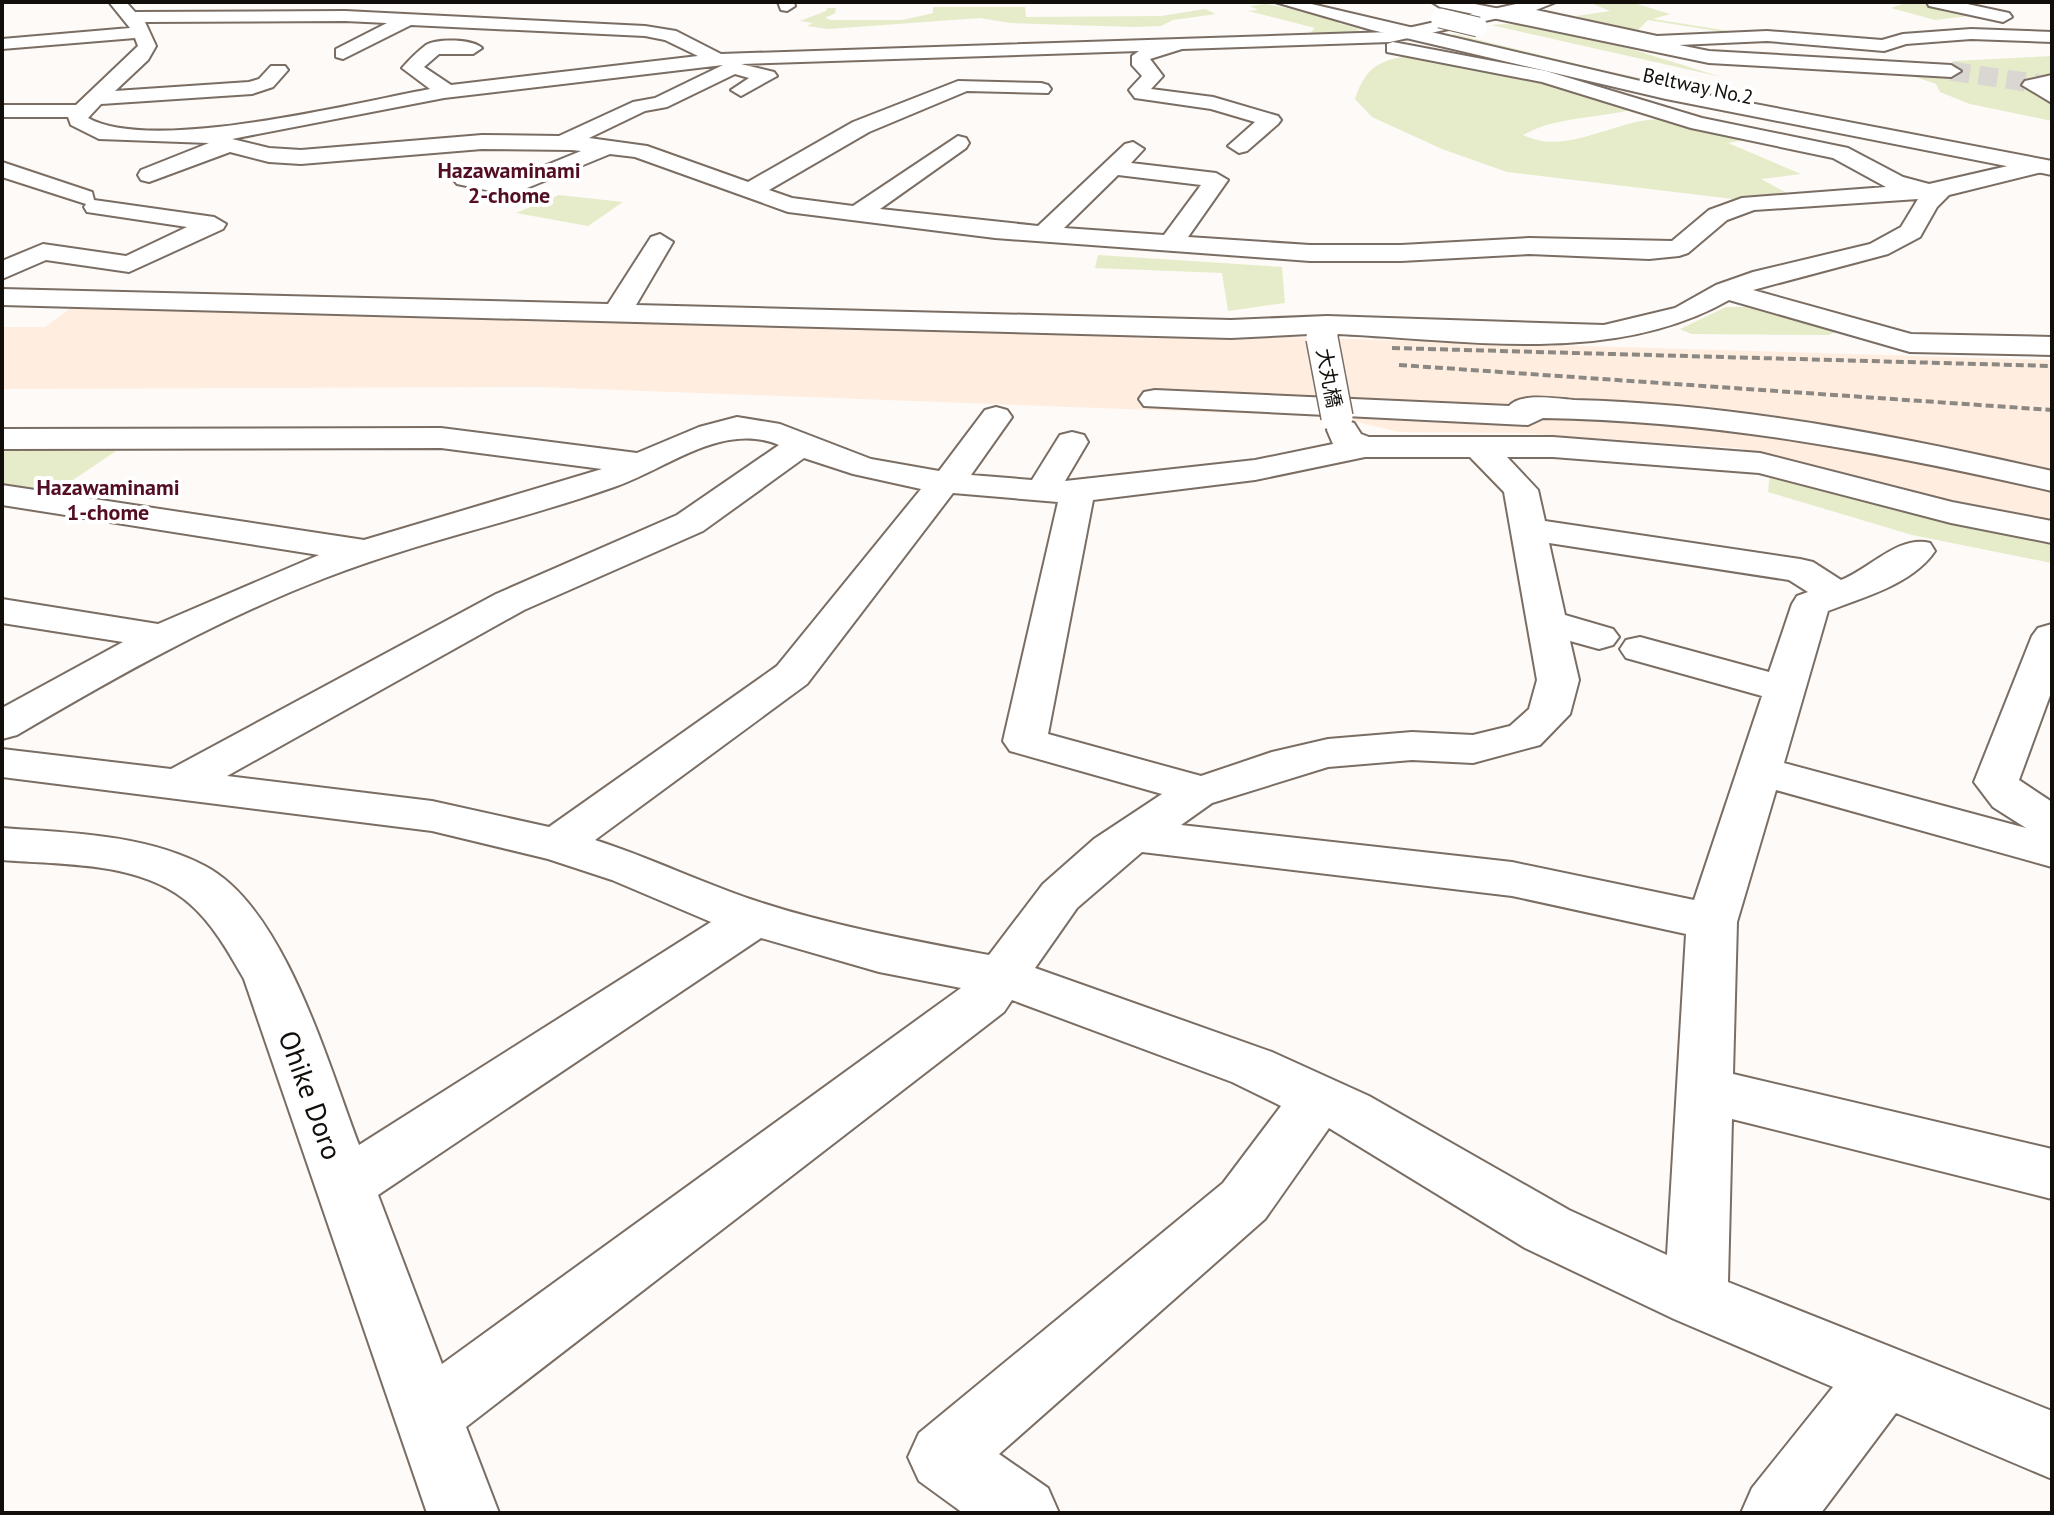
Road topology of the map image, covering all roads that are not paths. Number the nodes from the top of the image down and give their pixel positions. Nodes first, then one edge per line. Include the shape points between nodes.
1 (323, 2) edge
2 (1283, 2) edge
3 (1347, 2) edge
4 (1548, 2) edge
5 (1935, 2) edge
6 (459, 3) edge
7 (1497, 9) edge
8 (263, 11) edge
9 (657, 12) dead end
10 (420, 14) edge
11 (490, 14) junction
12 (130, 16) edge
13 (1426, 18) edge
14 (1587, 27) junction
15 (1214, 28) dead end
16 (2052, 28) edge
17 (1470, 29) junction
18 (1567, 30) junction
19 (4, 36) edge
20 (2052, 37) edge
21 (678, 38) junction
22 (1178, 39) junction
23 (1339, 40) junction
24 (31, 41) junction
25 (340, 41) dead end
26 (1259, 42) junction
27 (613, 49) dead end
28 (166, 50) dead end
29 (142, 54) junction
30 (2, 57) edge
31 (717, 59) junction
32 (1299, 60) dead end
33 (1633, 63) dead end
34 (1057, 71) dead end
35 (1951, 71) tunnel mouth
36 (583, 74) junction
37 (116, 78) junction
38 (2052, 81) edge
39 (702, 83) junction
40 (1041, 89) junction
41 (741, 90) dead end
42 (448, 92) junction
43 (2052, 97) edge
44 (87, 104) junction
45 (238, 105) dead end
46 (1018, 106) dead end
47 (4, 113) edge
48 (296, 122) junction
49 (226, 141) junction
50 (2021, 142) dead end
51 (563, 143) junction
52 (958, 143) dead end
53 (1239, 146) dead end
54 (608, 147) junction
55 (1133, 149) dead end
56 (2049, 159) edge
57 (1113, 168) junction
58 (2, 169) edge
59 (149, 175) dead end
60 (465, 179) dead end
61 (1941, 190) junction
62 (748, 192) junction
63 (1806, 199) junction
64 (857, 214) junction
65 (1919, 218) junction
66 (1043, 235) junction
67 (660, 242) dead end
68 (1170, 245) junction
69 (2, 271) edge
70 (1726, 291) junction
71 (2, 297) edge
72 (617, 313) junction
73 (1324, 331) junction
74 (2052, 346) edge
75 (1155, 399) dead end
76 (996, 417) dead end
77 (2, 439) edge
78 (1072, 442) dead end
79 (804, 443) junction
80 (1365, 447) junction
81 (1479, 447) junction
82 (643, 464) junction
83 (948, 480) junction
84 (2052, 481) edge
85 (1060, 491) junction
86 (2, 495) edge
87 (1529, 529) junction
88 (2052, 532) edge
89 (1917, 551) dead end
90 (366, 552) junction
91 (1824, 602) junction
92 (2, 611) edge
93 (1547, 622) junction
94 (165, 637) junction
95 (1599, 637) dead end
96 (2050, 641) edge
97 (1640, 649) dead end
98 (1784, 689) junction
99 (2, 726) edge
100 (2, 763) edge
101 (1759, 771) junction
102 (179, 784) junction
103 (1202, 791) junction
104 (2052, 823) edge
105 (1134, 835) junction
106 (2, 844) edge
107 (557, 845) junction
108 (2052, 851) edge
109 (755, 918) junction
110 (1712, 922) junction
111 (1001, 976) junction
112 (1705, 1090) junction
113 (1319, 1098) junction
114 (2052, 1174) edge
115 (344, 1186) junction
116 (1696, 1299) junction
117 (1885, 1374) junction
118 (427, 1415) junction
119 (2052, 1445) edge
120 (463, 1513) edge
121 (1023, 1513) edge
122 (1777, 1513) edge

1 - 8 street
2 - 13 street
3 - 13 street, Beltway No.2
4 - 7 street
5 - 16 street
6 - 10 street
6 - 11 street
7 - 13 street
7 - 13 street
7 - 14 street
7 - 18 street
8 - 10 street
8 - 12 street
9 - 21 street via 679,30
10 - 11 street
10 - 25 street
11 - 21 street
11 - 42 street via 472,50 434,48 412,68
12 - 19 street
12 - 24 street
12 - 29 street via 147,46
13 - 17 street, Beltway No.2
13 - 23 street
13 - 56 street via 1682,96
14 - 18 street
14 - 20 street via 1657,41 1767,36 1884,46 1903,39 1971,34
15 - 23 street via 1279,36 1331,34
17 - 33 street, Beltway No.2
17 - 56 street, Beltway No.2 via 1714,90
18 - 35 street via 1709,57
19 - 24 street
21 - 27 street
21 - 31 street
22 - 26 street
22 - 31 street via 1088,57
22 - 53 street via 1141,56 1141,65 1153,76 1139,90 1271,120
23 - 26 street
23 - 61 street via 1546,77 1698,124 1840,153 1897,183
24 - 30 street
26 - 32 street
28 - 29 street
29 - 37 street
31 - 36 street
34 - 40 street
36 - 39 street
36 - 42 street
37 - 44 street
37 - 44 street via 287,70 252,88
38 - 43 street via 2032,85
39 - 41 street via 733,68 767,76
39 - 51 street
40 - 46 street
40 - 62 street via 965,85 861,127
42 - 48 street
44 - 47 street
44 - 49 street via 78,121 99,133
45 - 48 street via 248,114
48 - 49 street
49 - 51 street via 269,155 325,157 482,142
49 - 59 street
50 - 56 street
51 - 54 street
52 - 64 street
54 - 60 street via 510,188
54 - 62 street via 661,158
55 - 57 street
56 - 61 street
57 - 66 street
57 - 68 street via 1216,180
58 - 69 street via 90,202 214,224 129,264 43,252
61 - 63 street
61 - 65 street
62 - 64 street via 788,205
63 - 65 street via 1866,214
63 - 68 street via 1750,203 1718,215 1679,248 1649,251 1529,246 1310,253
64 - 66 street
65 - 70 street via 1911,232 1879,249
66 - 68 street
67 - 72 street
70 - 73 street via 1685,314 1604,334
70 - 74 street via 1910,343
71 - 72 street
72 - 73 street
73 - 80 street, 大丸橋, bridge via 1337,417 1347,440
75 - 84 street via 1528,416 1523,408 1696,416 1853,439
76 - 83 street
77 - 82 street via 441,438
78 - 85 street
79 - 82 street via 781,431 734,426
79 - 83 street via 837,460
79 - 102 street via 690,523 510,602
80 - 81 street
80 - 85 street via 1255,470
81 - 87 street via 1521,490
81 - 88 street via 1553,447 1760,463
82 - 90 street
83 - 85 street
83 - 107 street via 792,675
85 - 103 street via 1025,741
86 - 90 street
87 - 91 street via 1800,570
87 - 93 street
89 - 91 street via 1874,580
90 - 94 street via 301,575
91 - 98 street
92 - 94 street
93 - 95 street
93 - 103 street via 1558,680 1549,714 1525,736 1473,749 1412,746 1328,753
94 - 99 street
96 - 104 street via 1996,782 2009,797
97 - 98 street
98 - 101 street
100 - 102 street
101 - 108 street
101 - 110 street
102 - 107 street via 432,816
103 - 105 street
105 - 110 street via 1512,879
105 - 111 street via 1060,896
106 - 115 street, Ohike Doro via 103,854 163,867 207,890 269,977
107 - 109 street
109 - 111 street via 879,953
109 - 115 street
110 - 112 street
111 - 113 street via 1252,1067
111 - 118 street via 985,998
112 - 114 street
112 - 116 street
113 - 116 street via 1547,1229
113 - 121 street via 1244,1201 943,1457
115 - 118 street, Ohike Doro
116 - 117 street
117 - 119 street
117 - 122 street
118 - 120 street, Ohike Doro

